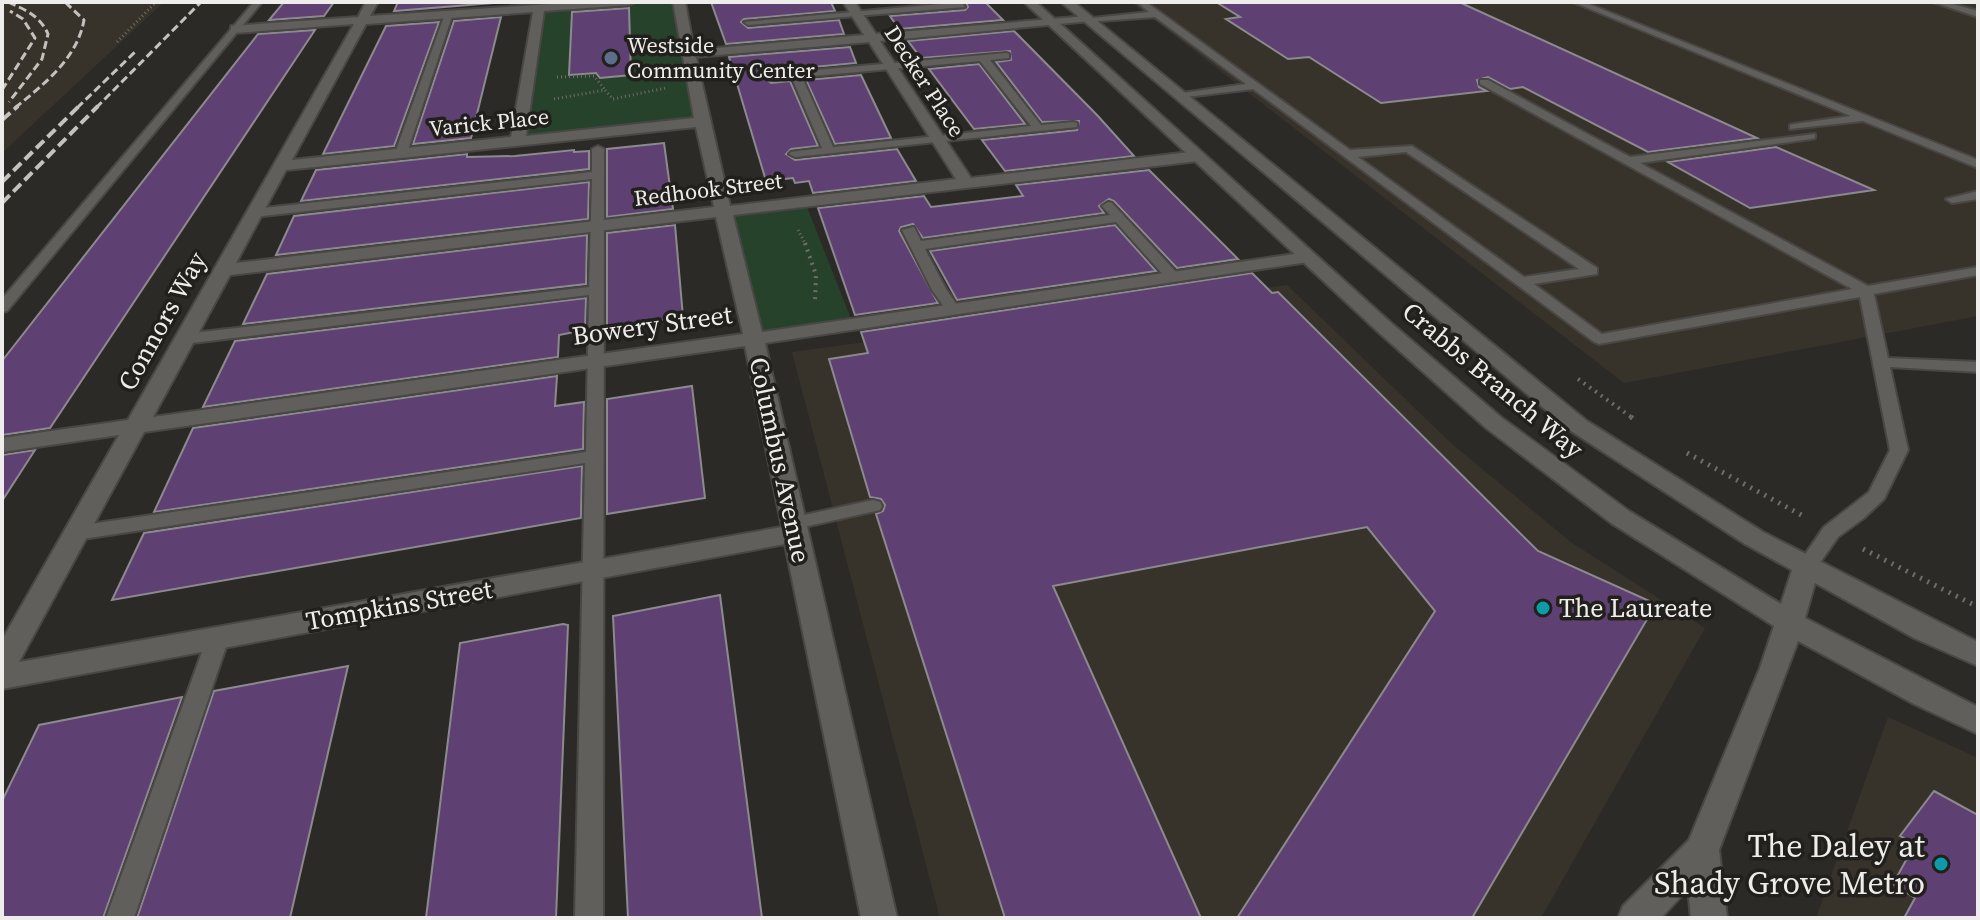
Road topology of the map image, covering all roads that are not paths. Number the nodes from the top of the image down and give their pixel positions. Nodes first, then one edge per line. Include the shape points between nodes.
1 (258, 2) edge
2 (372, 2) edge
3 (629, 2) edge
4 (679, 2) edge
5 (1030, 2) edge
6 (1067, 2) edge
7 (1141, 2) edge
8 (1577, 2) edge
9 (1937, 2) edge
10 (933, 4) edge
11 (962, 5) dead end
12 (852, 8) edge
13 (539, 9) junction
14 (1157, 14) junction
15 (1978, 14) edge
16 (448, 16) junction
17 (1087, 19) junction
18 (361, 21) junction
19 (748, 22) dead end
20 (1051, 22) junction
21 (235, 29) junction
22 (871, 38) junction
23 (692, 54) junction
24 (1006, 56) dead end
25 (983, 58) junction
26 (890, 67) junction
27 (796, 75) junction
28 (771, 77) dead end
29 (1484, 82) dead end
30 (1254, 86) junction
31 (1182, 96) junction
32 (1864, 118) junction
33 (702, 122) junction
34 (1073, 125) dead end
35 (1038, 128) junction
36 (1791, 128) dead end
37 (1811, 136) dead end
38 (937, 139) junction
39 (518, 141) junction
40 (598, 149) dead end
41 (829, 150) junction
42 (401, 153) junction
43 (795, 154) dead end
44 (1349, 154) junction
45 (1198, 156) junction
46 (1628, 161) junction
47 (1978, 164) edge
48 (281, 166) junction
49 (598, 175) junction
50 (966, 183) junction
51 (1978, 195) edge
52 (1952, 199) dead end
53 (1108, 206) dead end
54 (725, 211) junction
55 (254, 213) junction
56 (1118, 218) junction
57 (599, 226) junction
58 (909, 230) dead end
59 (917, 246) junction
60 (1308, 257) junction
61 (223, 270) junction
62 (1978, 271) edge
63 (1172, 276) junction
64 (1522, 282) junction
65 (598, 290) junction
66 (1866, 291) junction
67 (2, 308) edge
68 (952, 308) junction
69 (184, 339) junction
70 (754, 339) junction
71 (597, 360) junction
72 (1881, 362) junction
73 (1978, 367) edge
74 (136, 425) junction
75 (2, 445) edge
76 (595, 456) junction
77 (873, 506) dead end
78 (796, 528) junction
79 (76, 533) junction
80 (1807, 566) junction
81 (593, 569) junction
82 (1788, 621) junction
83 (218, 638) junction
84 (1978, 655) edge
85 (2, 667) edge
86 (2, 677) edge
87 (1978, 721) edge
88 (1702, 850) junction
89 (120, 918) edge
90 (589, 918) edge
91 (879, 918) edge
92 (1636, 918) edge
93 (1709, 918) edge

1 - 21 lane
2 - 18 street, Connors Way
3 - 13 street
4 - 23 street, Columbus Avenue
5 - 20 street, Crabbs Branch Way
6 - 17 street, Crabbs Branch Way
7 - 14 lane
8 - 32 lane
9 - 15 lane
10 - 11 lane
10 - 12 lane
12 - 19 lane via 770,15
12 - 22 street, Decker Place
13 - 16 street
13 - 39 street
14 - 17 lane
14 - 30 lane
16 - 18 street
16 - 42 lane
17 - 20 street
17 - 31 street, Crabbs Branch Way
18 - 21 street
18 - 48 street, Connors Way
20 - 22 street
20 - 45 street, Crabbs Branch Way
21 - 67 lane
22 - 23 street
22 - 26 street, Decker Place
23 - 33 street, Columbus Avenue
24 - 25 lane
25 - 26 lane
25 - 35 lane
26 - 27 lane
26 - 38 street, Decker Place
27 - 28 lane
27 - 41 lane
29 - 46 lane
30 - 31 lane
30 - 44 lane
31 - 80 street, Crabbs Branch Way via 1579,426 1693,501
32 - 36 lane
32 - 47 lane
33 - 39 street, Varick Place
33 - 54 street, Columbus Avenue
34 - 35 lane
35 - 38 lane
37 - 46 lane
38 - 41 lane
38 - 50 street, Decker Place
39 - 42 street, Varick Place
40 - 49 lane
41 - 43 lane
42 - 48 street, Varick Place
44 - 64 lane
44 - 64 lane via 1408,148 1592,271
45 - 50 street, Redhook Street
45 - 60 street, Crabbs Branch Way
46 - 66 lane
48 - 55 street, Connors Way
49 - 55 lane
49 - 57 lane
50 - 54 street, Redhook Street
51 - 52 lane
53 - 56 lane
54 - 57 street, Redhook Street
54 - 70 street, Columbus Avenue
55 - 61 street, Connors Way
56 - 59 lane
56 - 63 lane
57 - 61 street, Redhook Street
57 - 65 lane
58 - 59 lane
59 - 68 lane
60 - 63 street, Bowery Street
60 - 82 street, Crabbs Branch Way via 1432,370 1572,482
61 - 69 street, Connors Way
62 - 66 lane
63 - 68 street, Bowery Street
64 - 66 lane via 1599,339
65 - 69 lane
65 - 71 lane
66 - 72 lane
68 - 70 street, Bowery Street
69 - 74 street, Connors Way
70 - 71 street, Bowery Street
70 - 78 street, Columbus Avenue
71 - 74 street, Bowery Street
71 - 76 lane
72 - 73 lane
72 - 80 lane via 1899,450 1877,495 1831,532
74 - 75 street, Bowery Street
74 - 79 street, Connors Way
76 - 79 lane
76 - 81 lane
77 - 78 lane
78 - 81 street, Tompkins Street
78 - 91 street, Columbus Avenue
79 - 85 street, Connors Way
80 - 82 street
80 - 84 street, Crabbs Branch Way
81 - 83 street, Tompkins Street
81 - 90 lane
82 - 87 street, Crabbs Branch Way
82 - 88 street via 1775,668
83 - 86 street, Tompkins Street
83 - 89 lane
88 - 92 street
88 - 93 street

